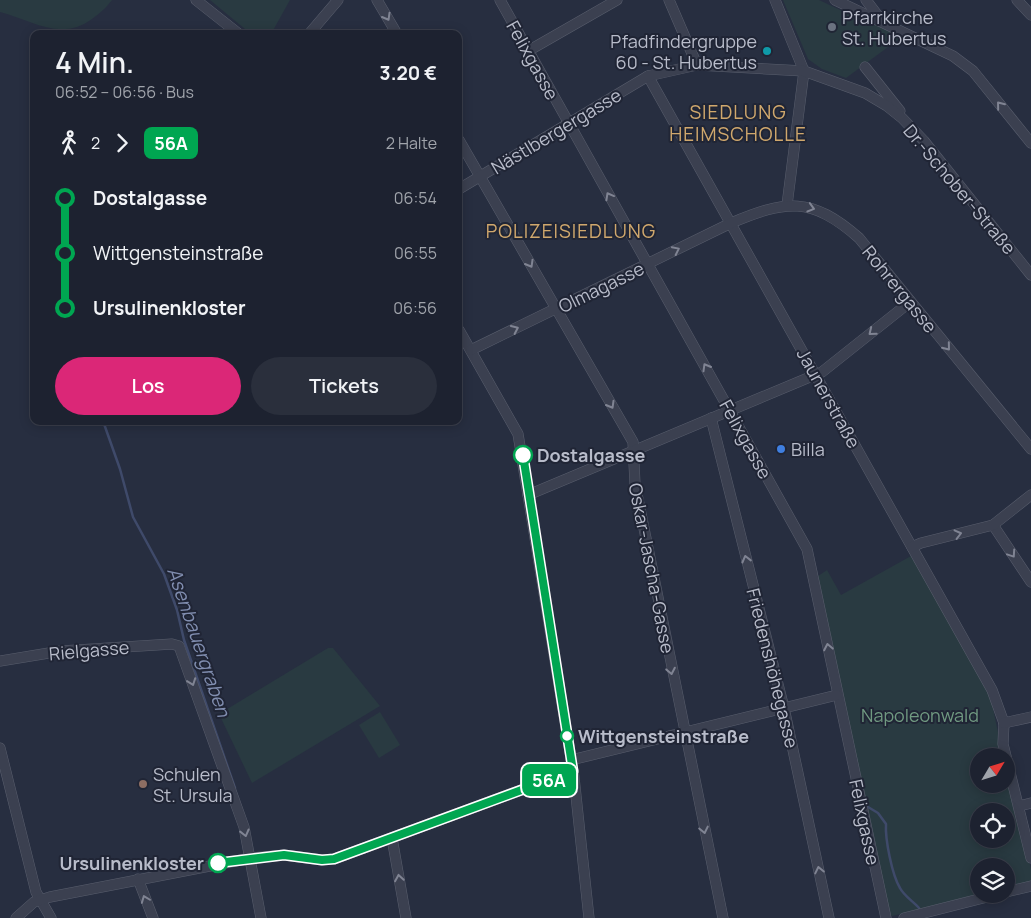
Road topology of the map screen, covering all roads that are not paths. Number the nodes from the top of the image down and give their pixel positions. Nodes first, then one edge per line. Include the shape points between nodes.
1 (196, 0) edge
2 (338, 0) edge
3 (377, 0) edge
4 (500, 0) edge
5 (617, 0) edge
6 (669, 0) edge
7 (775, 0) edge
8 (835, 0) edge
9 (866, 0) edge
10 (1018, 0) edge
11 (1030, 10) edge
12 (884, 24) junction
13 (234, 30) edge
14 (312, 30) edge
15 (395, 30) edge
16 (528, 51) junction
17 (697, 65) junction
18 (865, 67) dead end
19 (804, 71) junction
20 (648, 76) junction
21 (568, 122) junction
22 (924, 141) junction
23 (1031, 143) edge
24 (462, 145) edge
25 (480, 176) junction
26 (462, 187) edge
27 (787, 205) junction
28 (731, 224) junction
29 (646, 264) junction
30 (1031, 275) edge
31 (910, 302) junction
32 (556, 310) junction
33 (462, 335) edge
34 (471, 350) junction
35 (816, 374) junction
36 (730, 410) junction
37 (711, 418) junction
38 (1031, 449) edge
39 (634, 451) junction
40 (528, 495) junction
41 (1031, 495) edge
42 (993, 525) junction
43 (912, 547) junction
44 (1031, 582) edge
45 (0, 661) edge
46 (837, 695) junction
47 (784, 708) junction
48 (1031, 717) edge
49 (1004, 724) junction
50 (684, 732) junction
51 (0, 748) edge
52 (571, 760) junction
53 (2, 766) edge
54 (573, 771) junction
55 (1031, 803) edge
56 (1018, 806) junction
57 (392, 838) junction
58 (251, 858) junction
59 (1031, 858) edge
60 (138, 879) junction
61 (1031, 886) edge
62 (1015, 890) edge
63 (41, 900) junction
64 (970, 903) edge
65 (932, 914) edge
66 (16, 918) edge
67 (51, 918) edge
68 (153, 918) edge
69 (261, 918) edge
70 (406, 918) edge
71 (589, 918) edge
72 (723, 918) edge
73 (829, 918) edge
74 (886, 918) edge
75 (904, 918) edge

1 - 13 street
2 - 14 street
3 -> 15 street
4 - 16 street, Felixgasse
5 - 16 street
6 - 17 street
7 - 19 street
8 - 12 street
9 - 12 street
10 - 11 street
23 -> 12 street via 973,71 953,56
16 - 21 street, Felixgasse
17 - 19 street, Nästlbergergasse
17 - 20 street, Nästlbergergasse
18 - 22 street
19 - 22 street, Dr.-Schober-Straße via 865,93 895,112
19 - 27 street
20 - 21 street, Nästlbergergasse
20 - 28 street, Jaunerstraße
21 - 25 street, Nästlbergergasse
29 -> 21 street, Felixgasse
22 - 30 street, Dr.-Schober-Straße
24 - 25 street, Oskar-Jascha-Gasse
25 - 26 street, Nästlbergergasse
25 -> 32 street, Oskar-Jascha-Gasse
27 - 28 street, Rohrergasse via 764,209
27 -> 31 street, Rohrergasse via 825,212 843,224 859,238
29 -> 28 street, Olmagasse
28 - 35 street, Jaunerstraße
29 - 32 street, Olmagasse
36 -> 29 street, Felixgasse
31 -> 35 street
31 -> 38 street, Rohrergasse
34 -> 32 street, Olmagasse
32 -> 39 street, Oskar-Jascha-Gasse via 633,442
33 - 34 street
34 - 40 street via 518,434
35 - 36 street
35 - 43 street, Jaunerstraße
36 - 37 street
46 -> 36 street, Felixgasse via 807,549
37 - 39 street
47 -> 37 street, Friedenshöhegasse
39 - 40 street
39 -> 50 street, Oskar-Jascha-Gasse via 635,484
40 - 52 street
41 - 42 street
43 -> 42 street
42 -> 44 street
43 - 49 street, Jaunerstraße via 992,690
45 -> 58 street, Rielgasse via 94,648 179,646 244,827
46 - 47 street
46 - 74 street, Felixgasse
47 - 50 street
73 -> 47 street, Friedenshöhegasse
48 - 49 street
49 - 56 street, Jaunerstraße via 1003,744
50 - 52 street
50 -> 72 street, Oskar-Jascha-Gasse
51 - 53 street
52 - 54 street
53 - 63 street via 36,892
54 - 57 street
54 - 71 street
55 - 56 street
56 - 59 street, Jaunerstraße
57 - 58 street via 328,860 284,855
70 -> 57 street
58 - 60 street
58 - 69 street
60 - 63 street
68 -> 60 street
61 - 62 street
63 - 66 street
63 - 67 street
64 - 65 street
65 - 75 street

